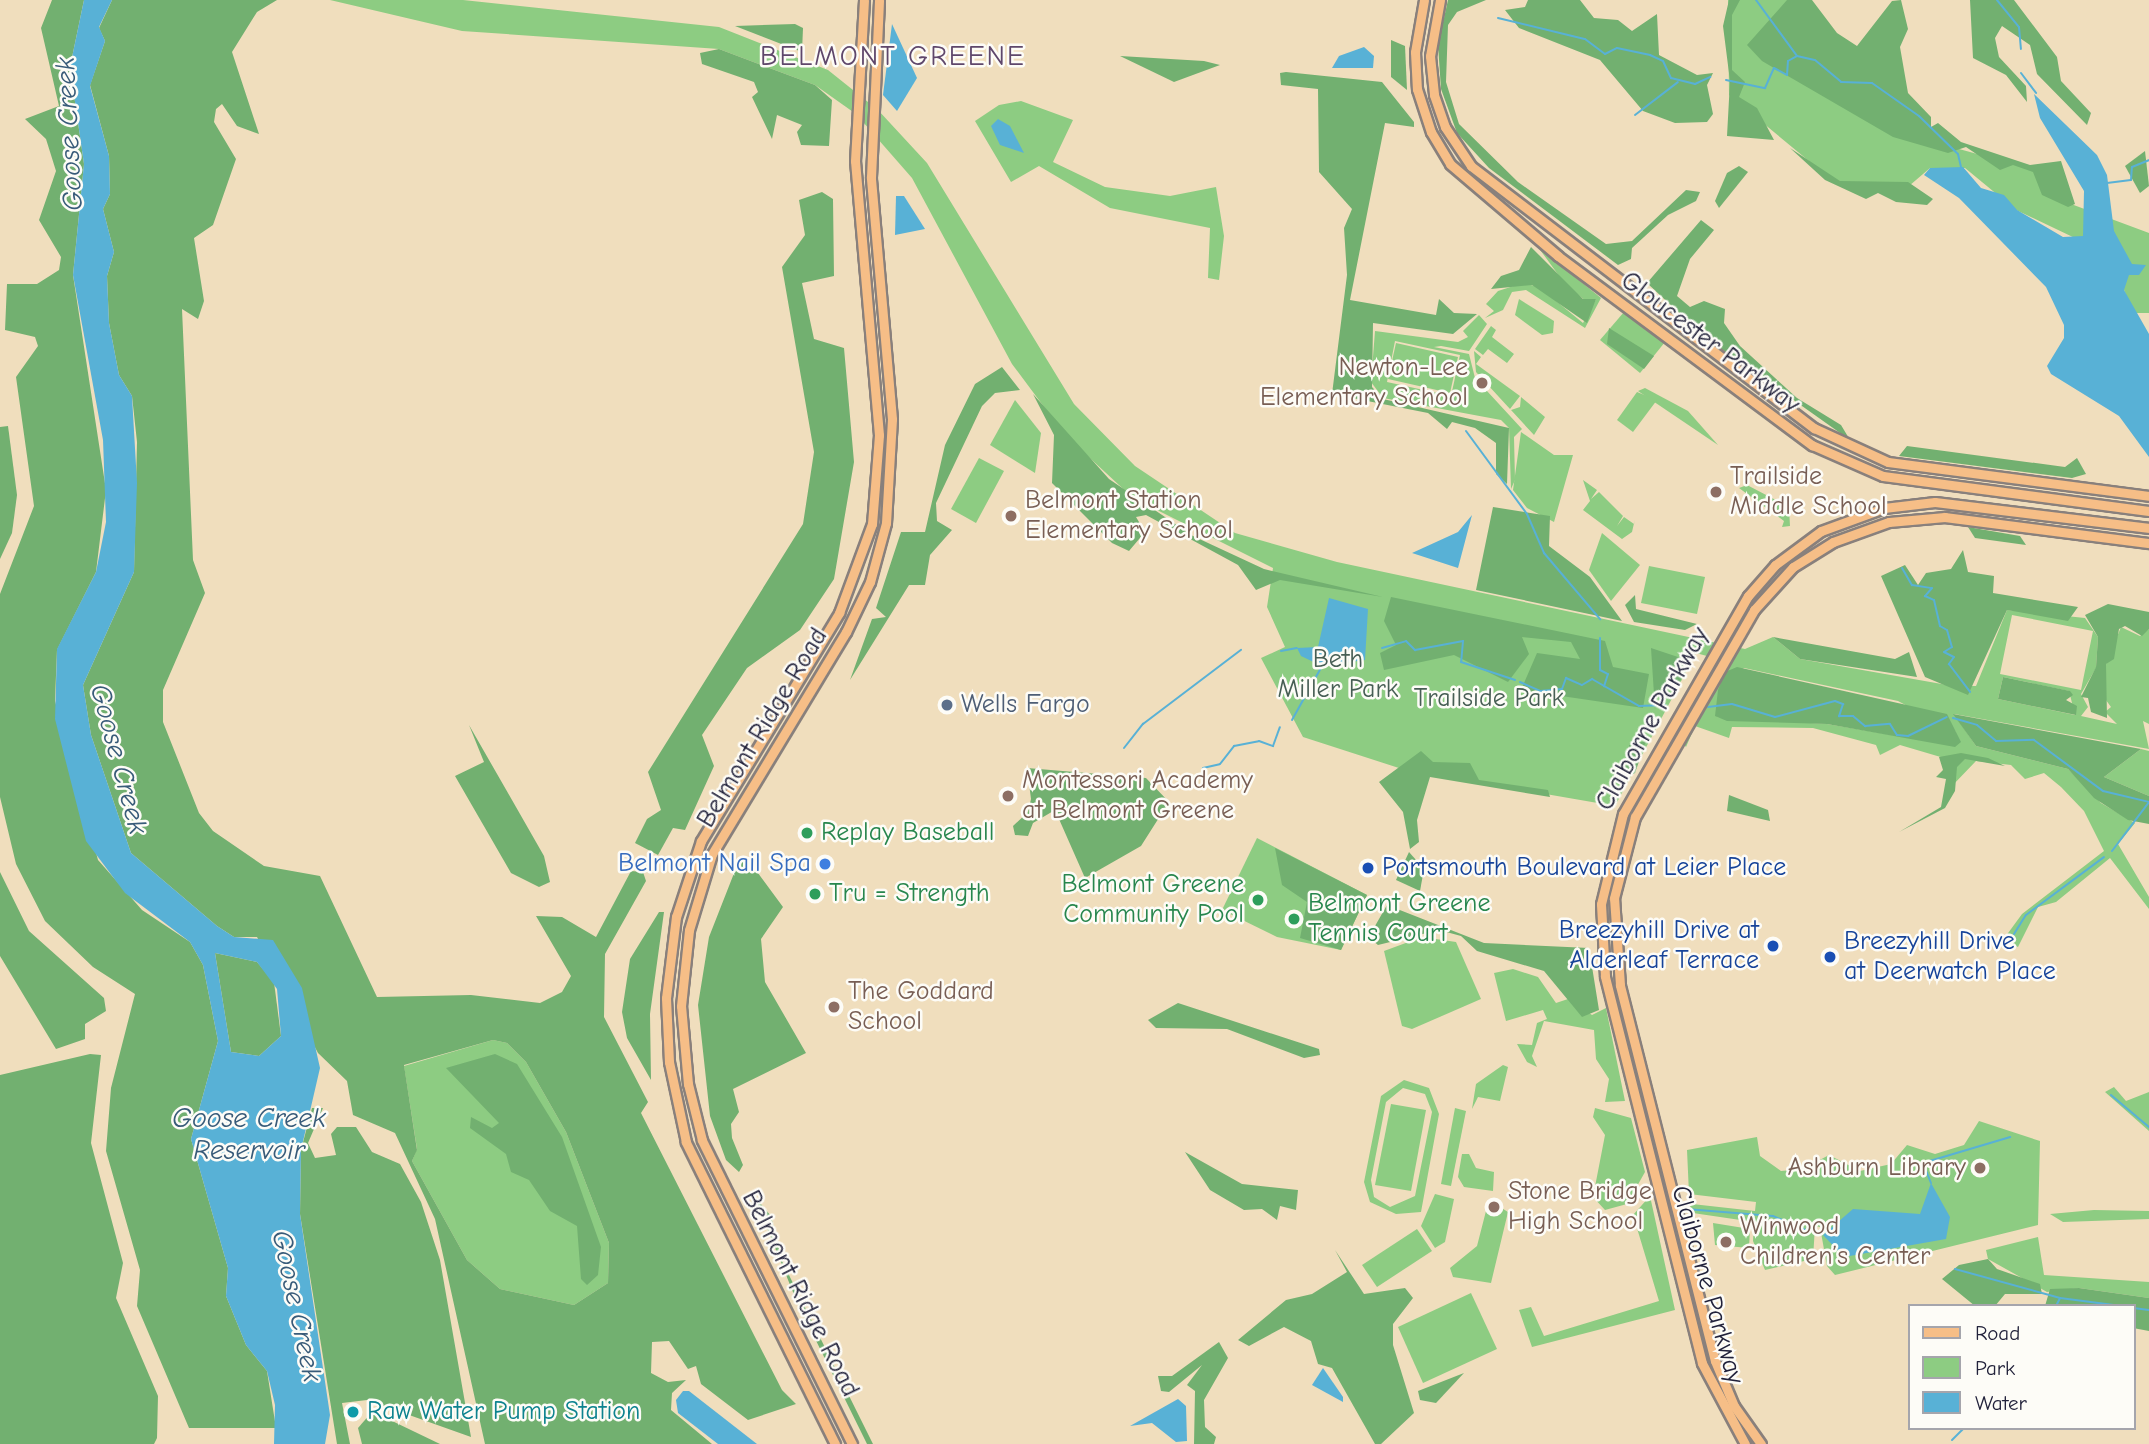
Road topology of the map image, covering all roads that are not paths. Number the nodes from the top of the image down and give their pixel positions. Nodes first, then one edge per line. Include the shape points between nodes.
1 (864, 0) edge
2 (879, 0) edge
3 (1424, 0) edge
4 (1440, 0) edge
5 (2149, 496) edge
6 (2149, 511) edge
7 (2149, 528) edge
8 (2149, 543) edge
9 (813, 1400) junction
10 (835, 1409) junction
11 (835, 1444) edge
12 (852, 1444) edge
13 (1745, 1444) edge
14 (1762, 1444) edge

1 - 9 main road, Belmont Ridge Road via 856,123 860,266 878,435 872,524 839,612 701,841 676,917 666,998 669,1062 686,1142
2 - 10 main road, Belmont Ridge Road via 871,134 873,243 892,432 885,530 846,632 712,854 689,930 681,1006 688,1084 702,1140
3 - 6 main road, Gloucester Parkway via 1416,36 1417,89 1431,132 1458,173 1558,256 1812,445 1883,476
4 - 5 main road, Gloucester Parkway via 1430,56 1434,95 1445,127 1471,166 1814,428 1888,462
7 - 13 main road, Claiborne Parkway via 1935,502 1884,508 1821,531 1774,565 1748,596 1623,814 1601,904 1605,976 1702,1363
8 - 14 main road, Claiborne Parkway via 1945,517 1889,522 1833,542 1793,567 1754,610 1634,817 1614,898 1620,985 1715,1361 1734,1406
9 - 10 main road via 826,1399
9 - 11 main road, Belmont Ridge Road
10 - 12 main road, Belmont Ridge Road

